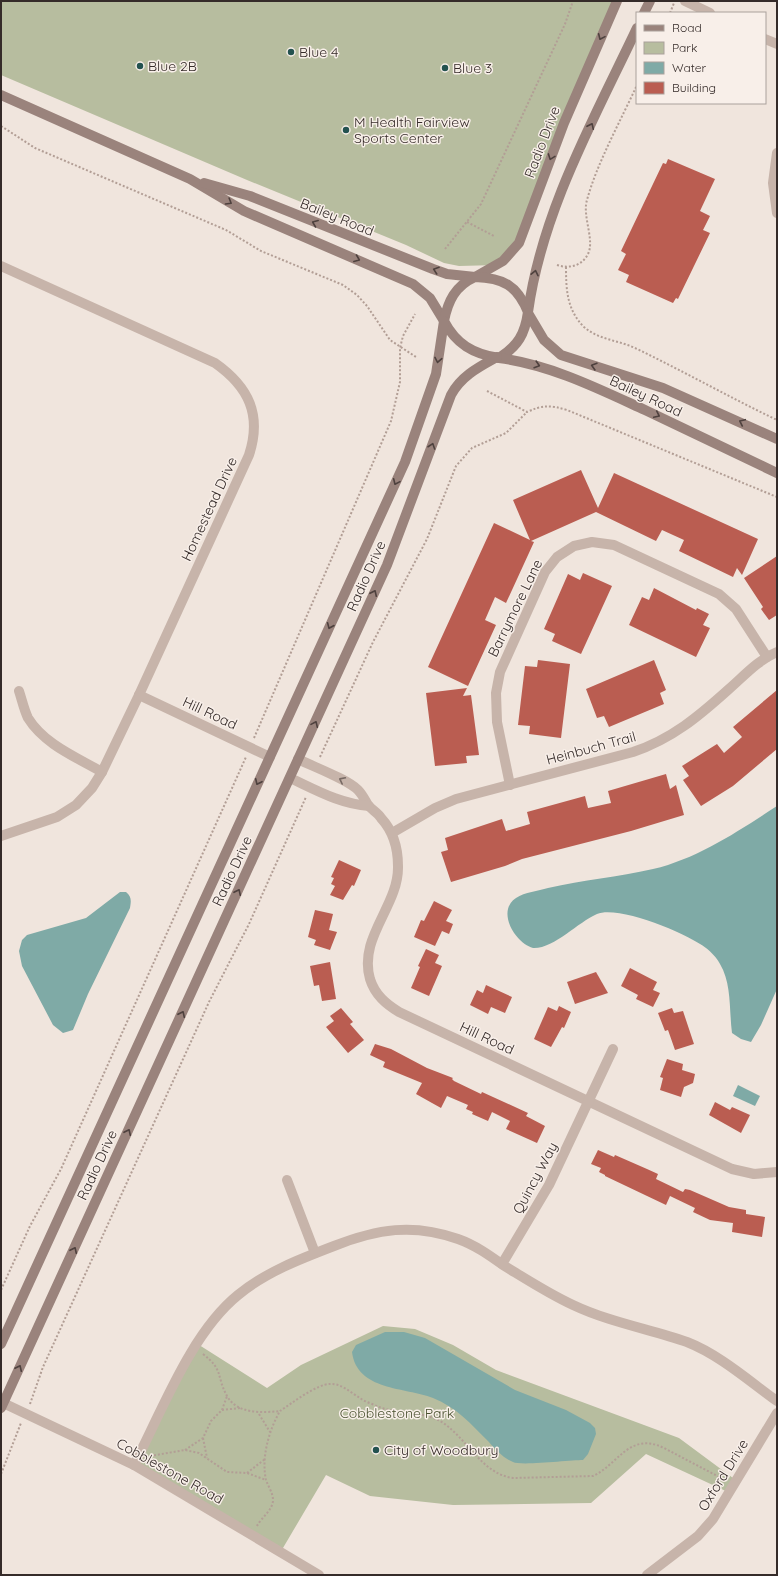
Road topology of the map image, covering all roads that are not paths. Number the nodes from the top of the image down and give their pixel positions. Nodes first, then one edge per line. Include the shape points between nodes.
1 (617, 1) edge
2 (650, 1) edge
3 (685, 1) edge
4 (644, 12) edge
5 (708, 12) edge
6 (636, 30) edge
7 (766, 39) edge
8 (777, 44) edge
9 (1, 95) edge
10 (777, 153) edge
11 (190, 179) junction
12 (777, 213) edge
13 (1, 266) edge
14 (475, 277) junction
15 (528, 312) junction
16 (444, 321) junction
17 (498, 357) junction
18 (777, 439) edge
19 (750, 460) junction
20 (777, 467) edge
21 (777, 473) edge
22 (777, 652) edge
23 (767, 657) junction
24 (19, 691) dead end
25 (139, 695) junction
26 (270, 757) junction
27 (298, 759) junction
28 (102, 772) junction
29 (290, 778) junction
30 (510, 785) junction
31 (369, 806) junction
32 (392, 833) junction
33 (1, 836) edge
34 (613, 1049) dead end
35 (589, 1102) junction
36 (777, 1172) edge
37 (287, 1180) dead end
38 (315, 1254) junction
39 (502, 1264) junction
40 (1, 1344) edge
41 (777, 1402) edge
42 (2, 1405) edge
43 (777, 1413) edge
44 (136, 1462) junction
45 (320, 1575) edge
46 (647, 1575) edge

1 -> 14 main road, Radio Drive via 564,123 519,243 503,261
2 - 4 main road
3 - 5 street
15 -> 6 main road via 539,253 555,209
7 - 8 street
9 - 11 main road, Bailey Road
10 - 12 street via 773,183
14 -> 11 main road, Bailey Road via 447,274 250,196
11 -> 16 main road, Bailey Road via 244,211 413,284 430,298
13 - 25 street, Homestead Drive via 215,364 236,380 253,410 253,442 249,455
14 - 15 main road via 494,278 513,287 522,298
14 - 16 main road via 465,281 455,291
15 - 17 main road via 522,338 514,347
18 -> 15 main road, Bailey Road via 663,388 562,355 544,340
16 - 17 main road via 465,347 477,353
16 -> 26 main road, Radio Drive via 436,374 405,462
17 -> 19 main road, Bailey Road via 565,374
27 -> 17 main road, Radio Drive via 387,565 451,395 468,375
19 - 20 street
19 - 21 main road, Bailey Road
22 - 23 street, Heinbuch Trail
23 - 30 street, Heinbuch Trail via 693,721 660,742 633,752
23 - 30 street, Barrymore Lane via 736,609 719,594 614,545 597,542 574,546 557,557 545,572 500,672 496,693 497,722
24 - 28 street via 28,717 42,736
25 - 26 street, Hill Road
25 - 28 street, Homestead Drive
26 -> 40 main road, Radio Drive
27 - 29 main road, Radio Drive
31 -> 27 street, Hill Road via 358,790 351,785
28 - 33 street, Homestead Drive via 92,788 76,805 57,817
29 - 31 street via 351,805
42 -> 29 main road, Radio Drive
30 - 32 street, Heinbuch Trail via 450,801
31 - 32 street, Hill Road
32 - 35 street, Hill Road via 398,864 397,880 372,940 368,957 369,972 378,994 388,1006 399,1012
34 - 35 street, Quincy Way
35 - 36 street, Hill Road via 732,1169 754,1174
35 - 39 street, Quincy Way via 549,1185
37 - 38 street
38 - 39 street via 379,1231 416,1230 459,1239 477,1247
38 - 44 street via 276,1270 237,1295 220,1311 194,1347
39 - 41 street via 577,1308 694,1346 727,1365
42 - 44 street, Cobblestone Road
43 - 46 street, Oxford Drive via 713,1519 698,1536
44 - 45 street, Cobblestone Road

